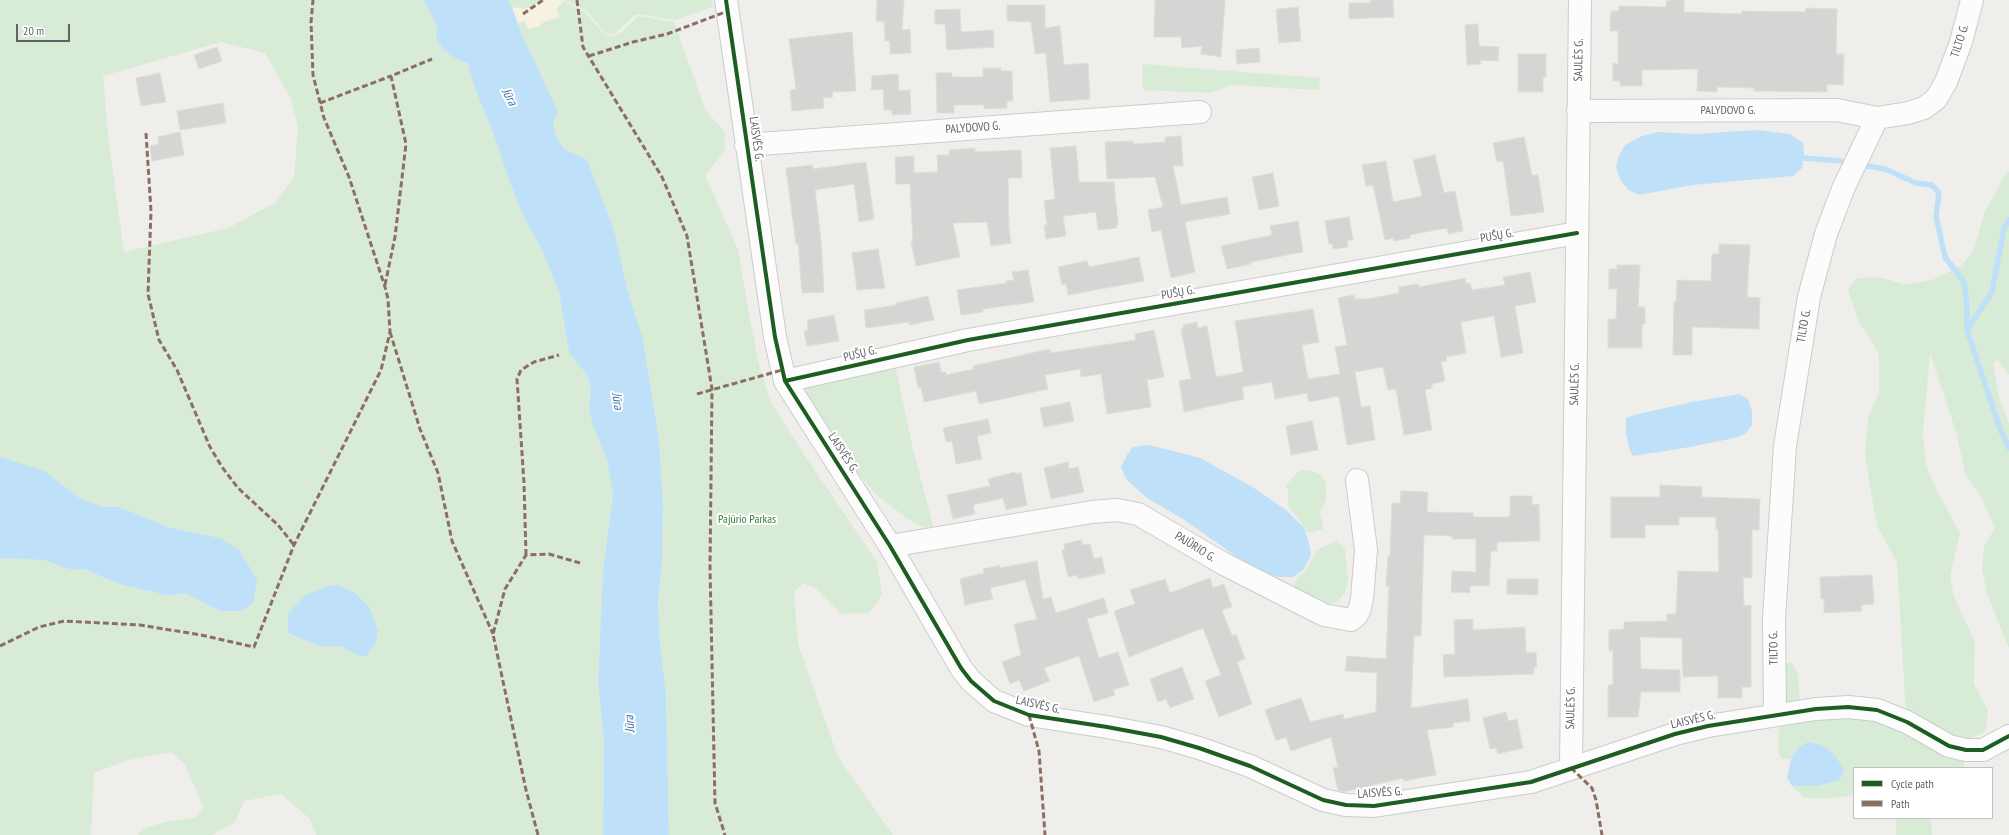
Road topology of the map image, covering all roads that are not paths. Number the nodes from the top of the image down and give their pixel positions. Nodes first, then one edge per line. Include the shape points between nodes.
1 (726, 0) edge
2 (1580, 0) edge
3 (1972, 0) edge
4 (1578, 111) junction
5 (1200, 112) dead end
6 (1877, 118) junction
7 (746, 145) junction
8 (1577, 232) junction
9 (785, 381) junction
10 (1357, 480) dead end
11 (890, 546) junction
12 (1775, 715) junction
13 (2009, 736) edge
14 (1571, 768) junction

1 - 7 street, LAISVĖS G.
2 - 4 street, SAULĖS G.
3 - 6 street, TILTO G. via 1961,42 1936,99 1924,108
4 - 6 street, PALYDOVO G. via 1837,110
4 - 8 street, SAULĖS G.
5 - 7 street, PALYDOVO G.
6 - 12 street, TILTO G. via 1843,189 1826,234 1809,297 1797,365 1785,446 1776,567
7 - 9 street, LAISVĖS G. via 775,337
8 - 9 street, PUŠŲ G. via 968,340
8 - 14 street, SAULĖS G.
9 - 11 street, LAISVĖS G.
10 - 11 street, PAJŪRIO G. via 1365,557 1364,585 1360,611 1351,620 1324,615 1224,564 1138,514 1117,510
11 - 14 street, LAISVĖS G. via 970,681 994,701 1012,710 1161,737 1226,756 1323,800 1346,805 1374,806 1531,782
12 - 13 street, LAISVĖS G. via 1848,707 1877,710 1907,722 1949,746 1966,750 1983,750
12 - 14 street, LAISVĖS G. via 1675,734

